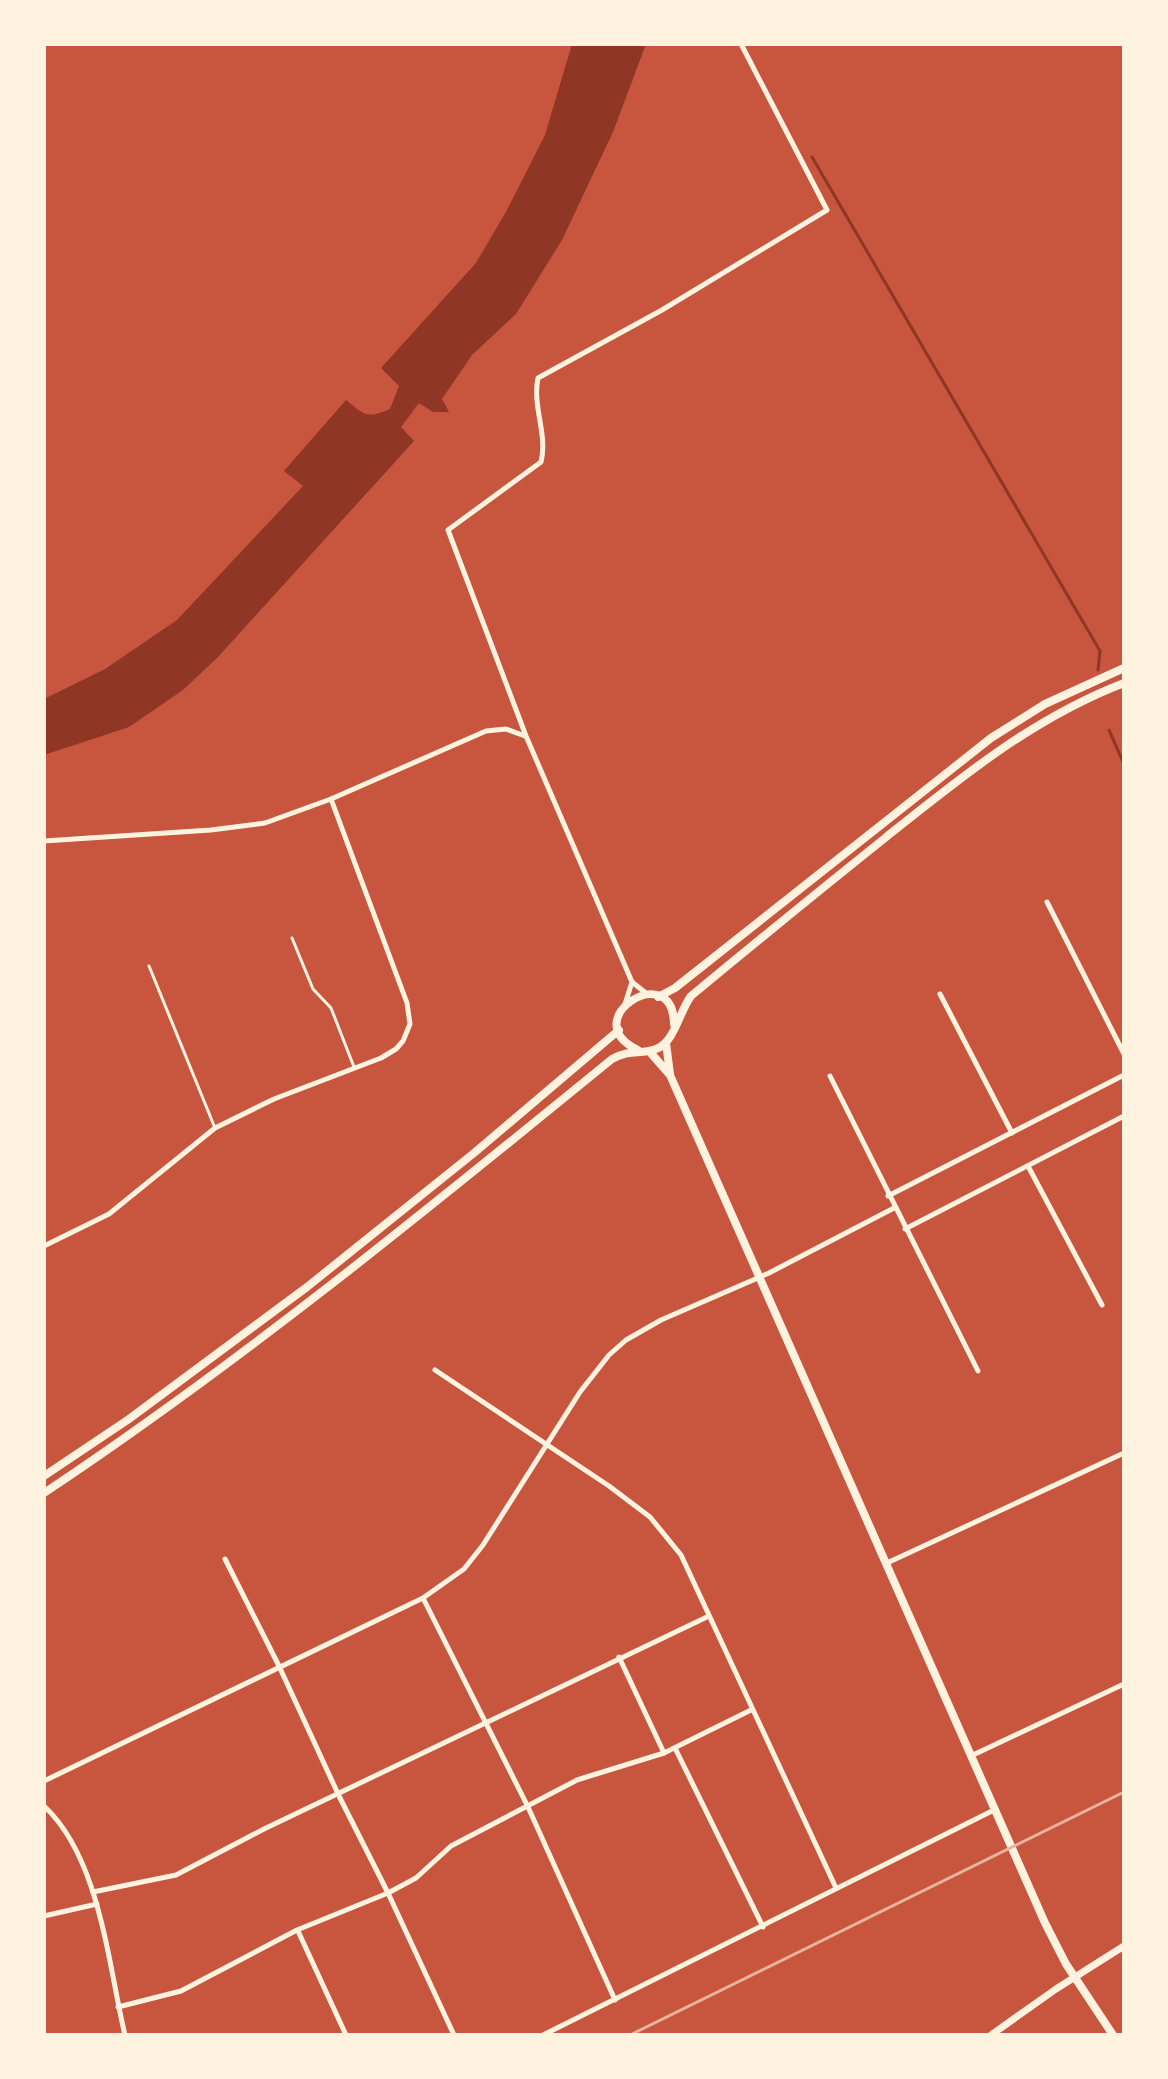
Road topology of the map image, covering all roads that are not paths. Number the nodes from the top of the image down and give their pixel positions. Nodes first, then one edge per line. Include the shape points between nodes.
1 (741, 44) edge
2 (1124, 668) edge
3 (1124, 683) edge
4 (526, 736) junction
5 (331, 799) junction
6 (44, 841) edge
7 (1047, 902) dead end
8 (292, 938) dead end
9 (149, 966) dead end
10 (632, 982) junction
11 (647, 994) junction
12 (940, 994) dead end
13 (658, 997) junction
14 (625, 1004) junction
15 (674, 1027) junction
16 (619, 1030) junction
17 (666, 1043) junction
18 (644, 1050) junction
19 (1124, 1054) edge
20 (354, 1067) junction
21 (670, 1075) junction
22 (1124, 1075) edge
23 (830, 1076) dead end
24 (1124, 1116) edge
25 (215, 1128) junction
26 (1012, 1133) junction
27 (1028, 1166) junction
28 (888, 1196) junction
29 (894, 1208) junction
30 (905, 1229) junction
31 (44, 1246) edge
32 (759, 1276) junction
33 (1102, 1305) dead end
34 (435, 1370) dead end
35 (978, 1371) dead end
36 (546, 1446) junction
37 (1124, 1453) edge
38 (44, 1476) edge
39 (44, 1493) edge
40 (225, 1559) dead end
41 (887, 1563) junction
42 (423, 1598) junction
43 (709, 1616) junction
44 (619, 1657) junction
45 (279, 1666) junction
46 (1124, 1684) edge
47 (751, 1710) junction
48 (486, 1724) junction
49 (675, 1748) junction
50 (664, 1753) junction
51 (973, 1755) junction
52 (44, 1781) edge
53 (339, 1796) junction
54 (44, 1806) edge
55 (528, 1807) junction
56 (996, 1809) junction
57 (836, 1888) junction
58 (93, 1892) junction
59 (388, 1893) junction
60 (97, 1904) junction
61 (44, 1916) edge
62 (763, 1927) junction
63 (297, 1930) junction
64 (1124, 1946) edge
65 (1076, 1978) junction
66 (615, 2000) junction
67 (118, 2007) junction
68 (125, 2035) edge
69 (346, 2035) edge
70 (454, 2035) edge
71 (543, 2035) edge
72 (991, 2035) edge
73 (1113, 2035) edge

1 - 4 street via 827,210 538,378 534,394 545,447 541,462 448,530
2 - 13 main road via 1045,704 991,738
3 - 15 main road via 1035,726 956,781 691,996
4 - 5 street via 506,729 486,731
4 - 10 street
5 - 6 street via 265,823
5 - 20 street via 407,1003 410,1024 396,1049
7 - 19 street
8 - 20 lane via 313,989 331,1008
9 - 25 lane
10 - 11 street
10 - 14 street
11 - 13 main road
11 - 14 main road
12 - 26 street
13 - 15 main road via 671,1009
14 - 16 main road
15 - 17 main road
16 - 18 main road via 630,1046
16 - 38 main road via 307,1287
17 - 18 main road
17 - 21 main road
18 - 21 main road
18 - 39 main road via 612,1059 322,1293
20 - 25 street
21 - 32 main road
22 - 26 street
23 - 28 street
24 - 27 street
25 - 31 street via 109,1214
26 - 28 street
27 - 30 street
27 - 33 street
28 - 29 street
29 - 30 street
29 - 32 street
30 - 35 street
32 - 36 street via 626,1340 580,1392
32 - 41 main road
34 - 36 street
36 - 42 street via 464,1569
36 - 43 street via 650,1517 681,1555
37 - 41 street
40 - 45 street
41 - 51 main road
42 - 45 street
42 - 48 street
43 - 44 street
43 - 47 street
44 - 48 street
44 - 50 street
45 - 52 street
45 - 53 street
46 - 51 street
47 - 49 street
47 - 57 street
48 - 53 street
48 - 55 street
49 - 50 street
49 - 62 street
50 - 55 street via 577,1780
51 - 56 main road
53 - 58 street via 176,1875
53 - 59 street
54 - 58 street via 81,1861
55 - 59 street via 451,1846 416,1878
55 - 66 street
56 - 57 street
56 - 65 main road via 1045,1923
57 - 62 street
58 - 60 street
59 - 63 street
59 - 70 street
60 - 61 street
60 - 67 street
62 - 66 street
63 - 67 street via 181,1991
63 - 69 street
64 - 65 street
65 - 72 street
65 - 73 main road
66 - 71 street
67 - 68 street

